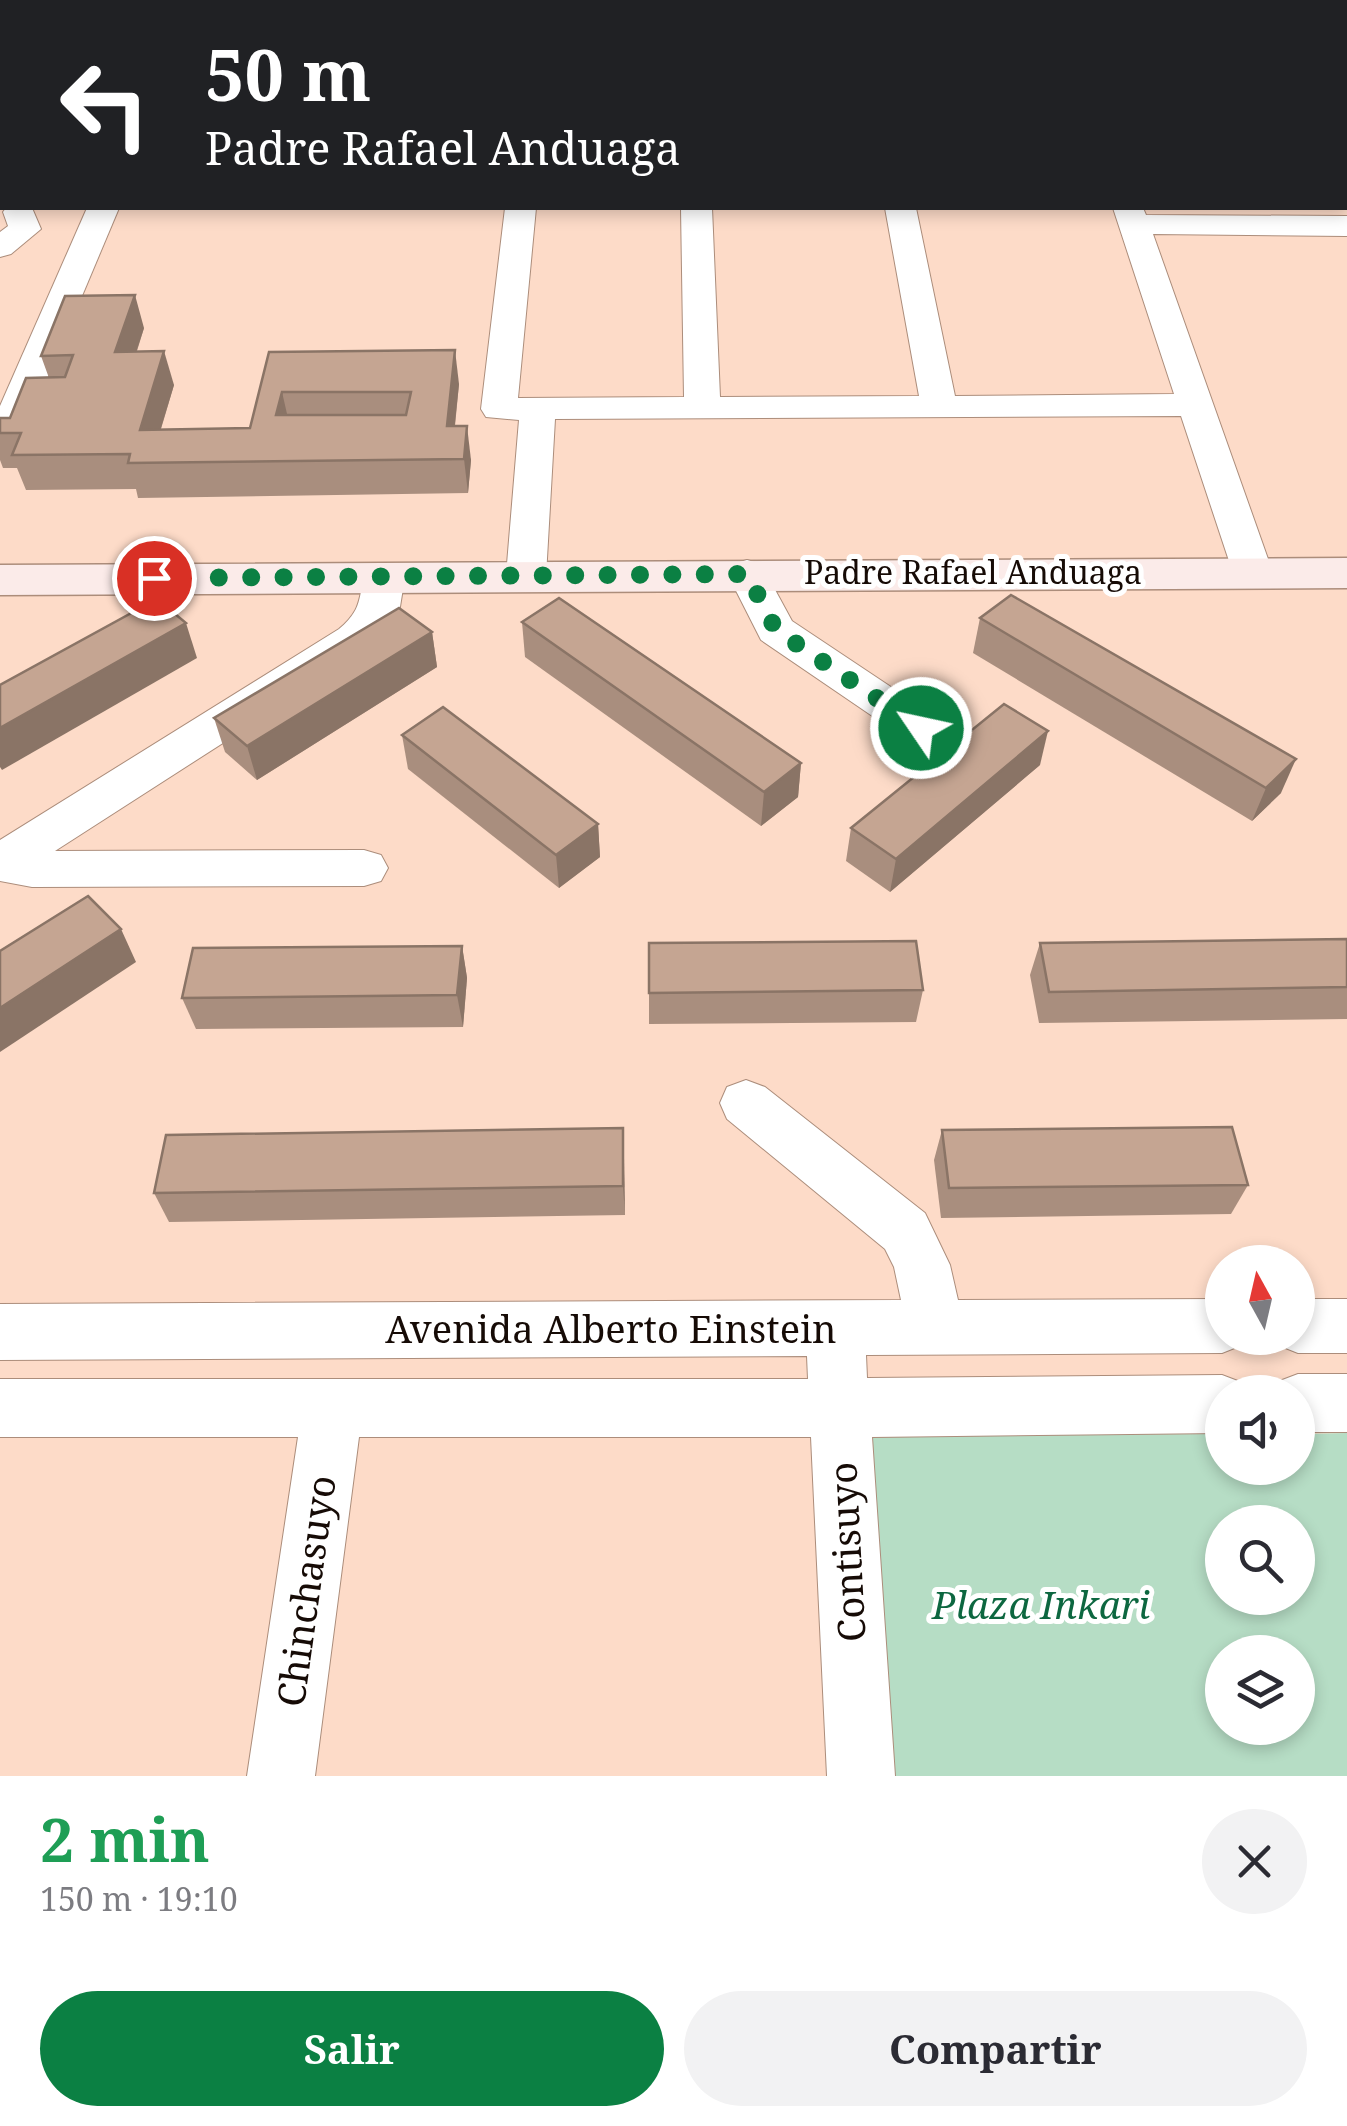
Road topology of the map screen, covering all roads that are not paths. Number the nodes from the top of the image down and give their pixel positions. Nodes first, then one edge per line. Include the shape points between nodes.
1 (16, 210) edge
2 (103, 210) edge
3 (520, 210) edge
4 (696, 210) edge
5 (900, 210) edge
6 (1131, 216) edge
7 (1347, 226) edge
8 (0, 247) edge
9 (1196, 405) junction
10 (939, 407) junction
11 (538, 408) junction
12 (702, 408) junction
13 (8, 411) edge
14 (0, 448) edge
15 (747, 574) junction
16 (1252, 574) junction
17 (1347, 574) edge
18 (385, 576) junction
19 (526, 576) junction
20 (0, 580) edge
21 (921, 728) dead end
22 (1, 862) edge
23 (364, 868) dead end
24 (746, 1103) dead end
25 (935, 1326) junction
26 (1205, 1326) edge
27 (1315, 1326) edge
28 (1347, 1326) edge
29 (834, 1329) junction
30 (0, 1332) edge
31 (1347, 1402) edge
32 (1315, 1403) edge
33 (1205, 1404) edge
34 (333, 1407) junction
35 (0, 1408) edge
36 (840, 1408) junction
37 (281, 1776) edge
38 (861, 1776) edge

1 - 8 street via 25,229
2 - 13 street
3 - 11 street via 499,409
4 - 12 street
5 - 10 street
6 - 7 street
6 - 9 street
9 - 10 street
9 - 16 street
10 - 12 street
11 - 12 street
11 - 19 street
13 - 14 street
15 - 16 street, Padre Rafael Anduaga
15 - 19 street, Padre Rafael Anduaga
15 - 21 street via 776,630
16 - 17 street, Padre Rafael Anduaga
18 - 19 street, Padre Rafael Anduaga
18 - 20 street, Padre Rafael Anduaga
18 - 22 street via 376,619 354,639
22 - 23 street via 32,870
24 - 25 street via 905,1232 922,1265
25 - 26 street, Avenida Alberto Einstein
25 - 29 street, Avenida Alberto Einstein
27 - 28 street
29 - 30 street, Avenida Alberto Einstein
29 - 36 street, Contisuyo
31 - 32 street
33 - 36 street
34 - 35 street
34 - 36 street
34 - 37 street, Chinchasuyo
36 - 38 street, Contisuyo

